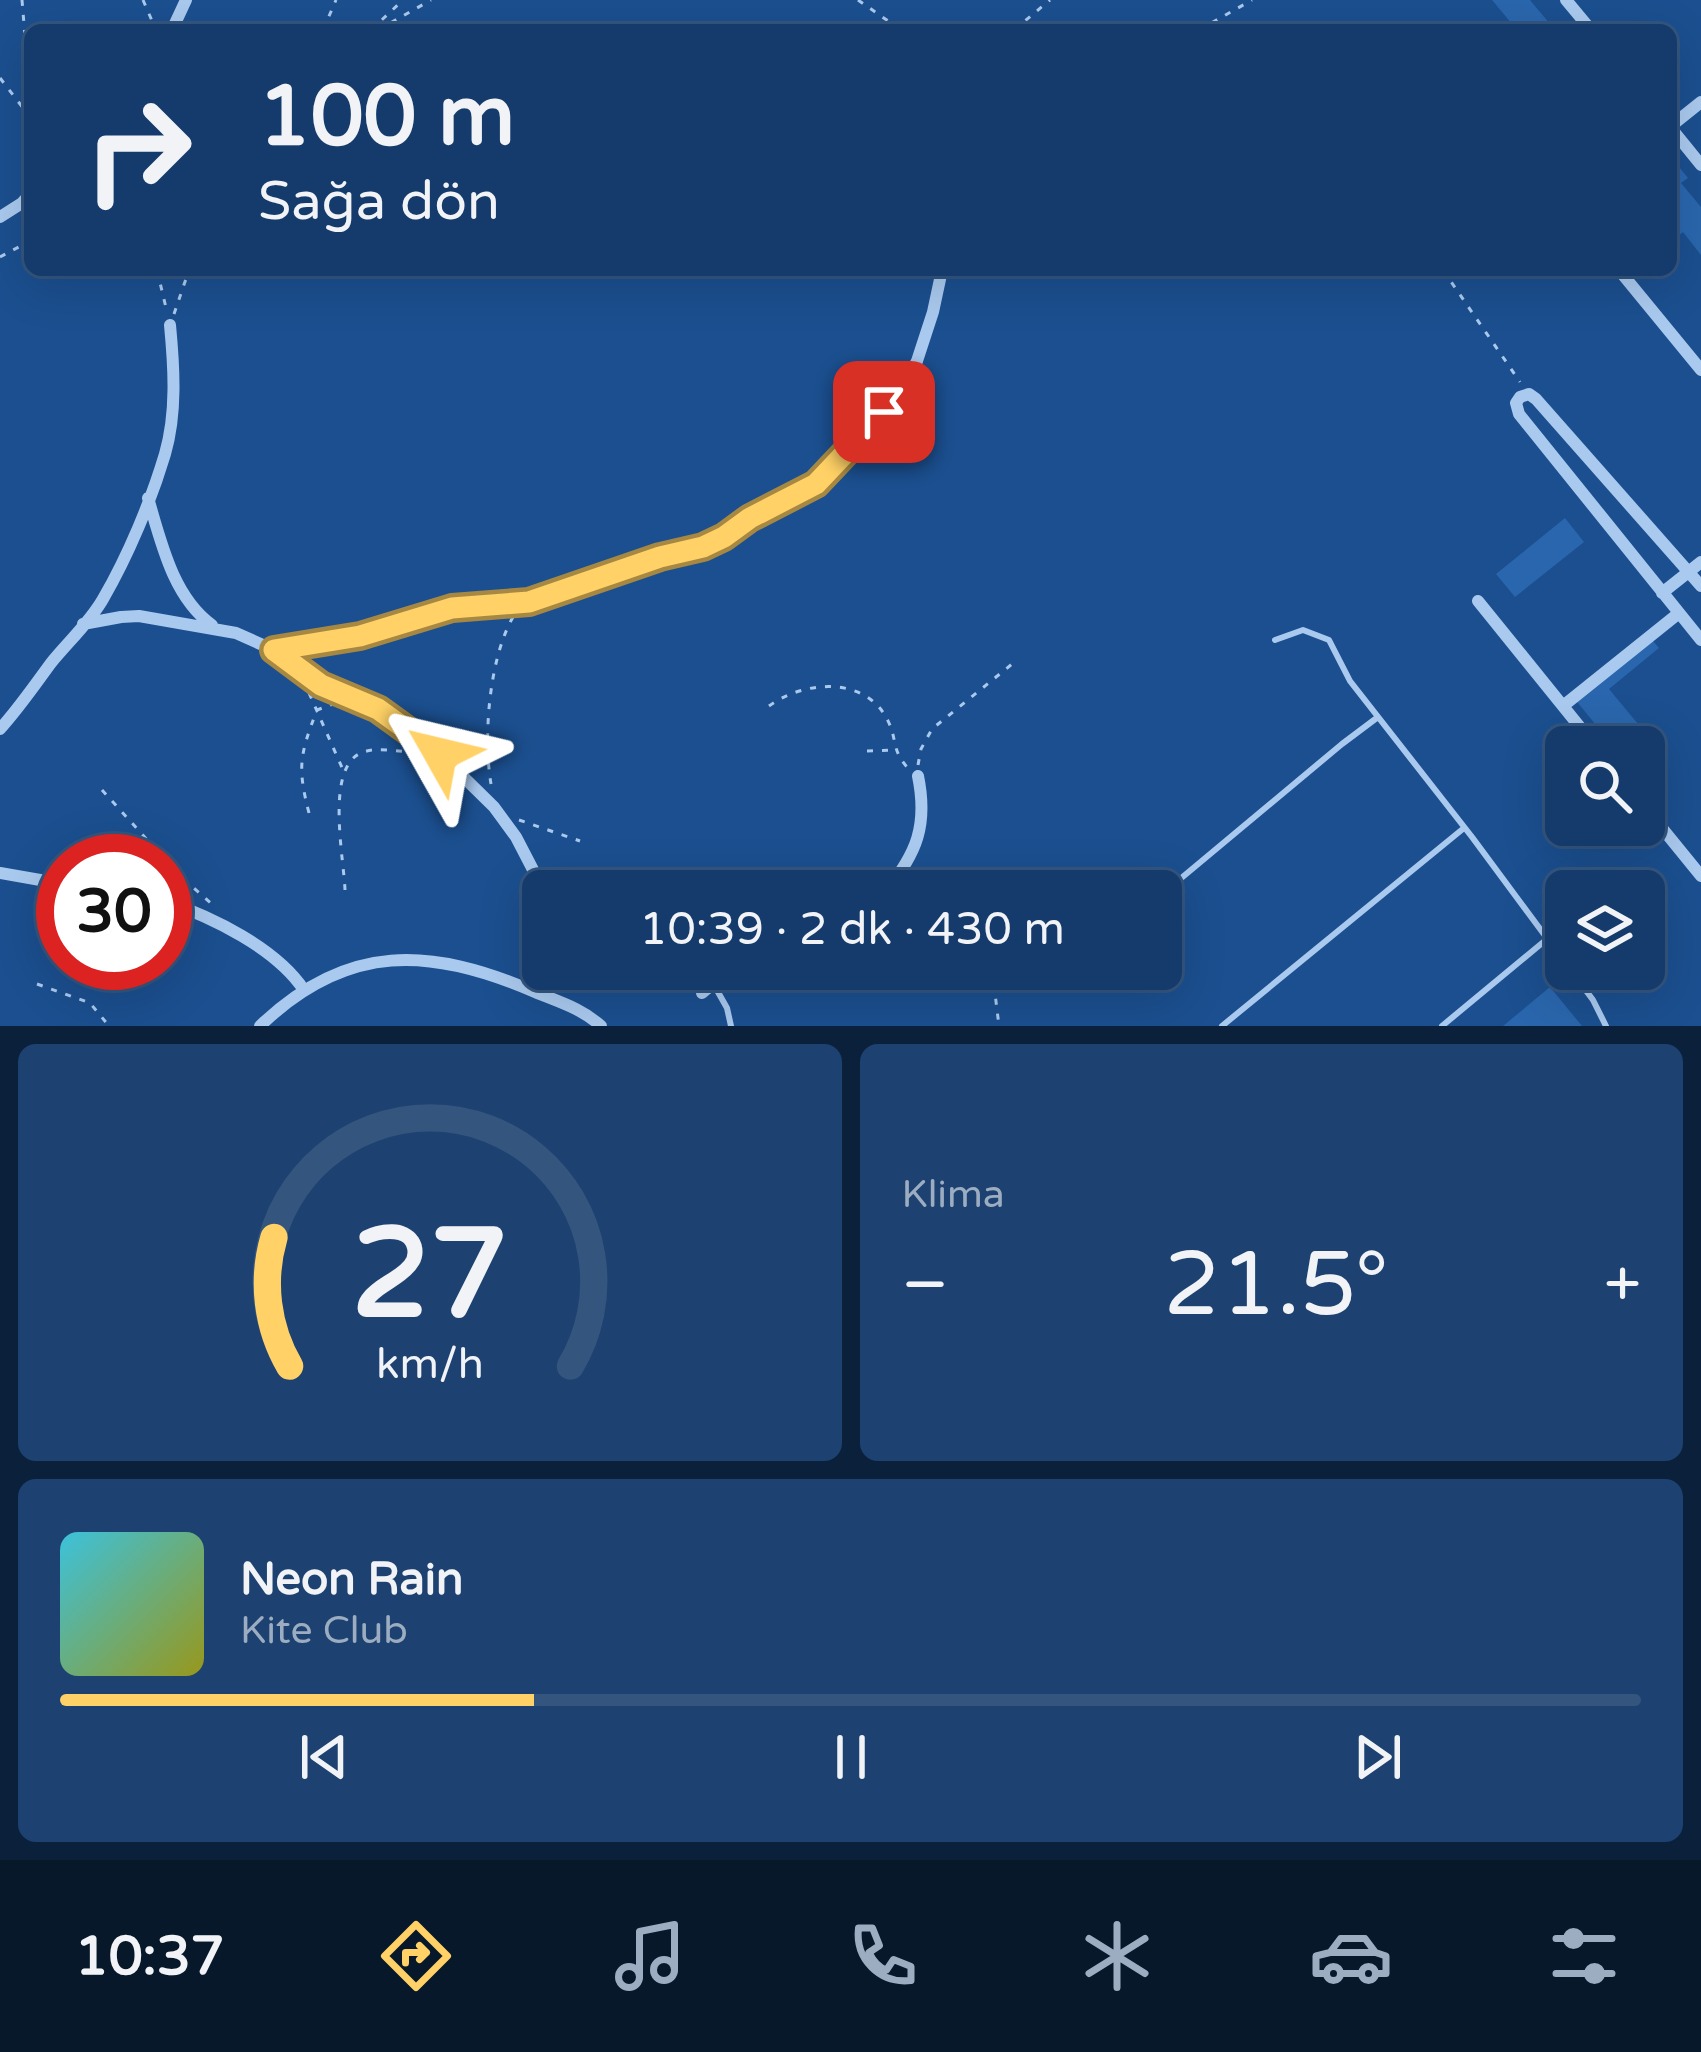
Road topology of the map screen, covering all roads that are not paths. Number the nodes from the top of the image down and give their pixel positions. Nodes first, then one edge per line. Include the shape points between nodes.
1 (1701, 102) edge
2 (1677, 122) edge
3 (1677, 135) edge
4 (1701, 165) edge
5 (941, 276) edge
6 (1624, 276) edge
7 (170, 325) road end
8 (1701, 370) edge
9 (148, 498) junction
10 (1701, 562) edge
11 (1689, 571) junction
12 (1701, 586) edge
13 (1662, 592) junction
14 (1478, 602) dead end
15 (1679, 614) junction
16 (83, 624) junction
17 (218, 629) junction
18 (1275, 640) dead end
19 (1701, 640) edge
20 (274, 650) junction
21 (1563, 706) junction
22 (1378, 717) junction
23 (1579, 726) edge
24 (0, 729) edge
25 (918, 776) road end
26 (1464, 828) junction
27 (1665, 832) edge
28 (534, 870) edge
29 (903, 870) edge
30 (0, 873) edge
31 (1701, 876) edge
32 (1182, 877) edge
33 (36, 879) edge
34 (192, 914) edge
35 (1545, 935) edge
36 (1545, 940) edge
37 (304, 990) junction
38 (709, 990) edge
39 (1585, 990) edge
40 (273, 1014) junction
41 (260, 1026) edge
42 (285, 1026) edge
43 (601, 1026) edge
44 (731, 1026) edge
45 (1222, 1026) edge
46 (1442, 1026) edge
47 (1606, 1026) edge

1 - 2 street
3 - 4 street
5 - 20 street via 910,376 894,401 816,484 724,537 529,602 452,608 360,636
6 - 8 street
7 - 9 street via 169,431
9 - 16 street via 102,601
9 - 17 street via 183,593
10 - 11 street
11 - 12 street
11 - 13 street
11 - 13 street via 1536,399 1518,399 1516,411
13 - 15 street
14 - 21 street
15 - 19 street
15 - 21 street
16 - 17 street via 140,616
16 - 24 street
17 - 20 street
18 - 22 lane via 1303,630 1329,640
20 - 28 street via 440,754 500,814
21 - 23 street
22 - 26 lane
22 - 32 lane
25 - 29 street via 921,825
26 - 35 lane
26 - 45 lane
27 - 31 street
30 - 33 street
34 - 37 street via 273,956
36 - 46 lane
37 - 40 street
37 - 43 street via 375,962 452,964 571,1005
38 - 44 lane
39 - 47 lane
40 - 41 street
40 - 42 street

